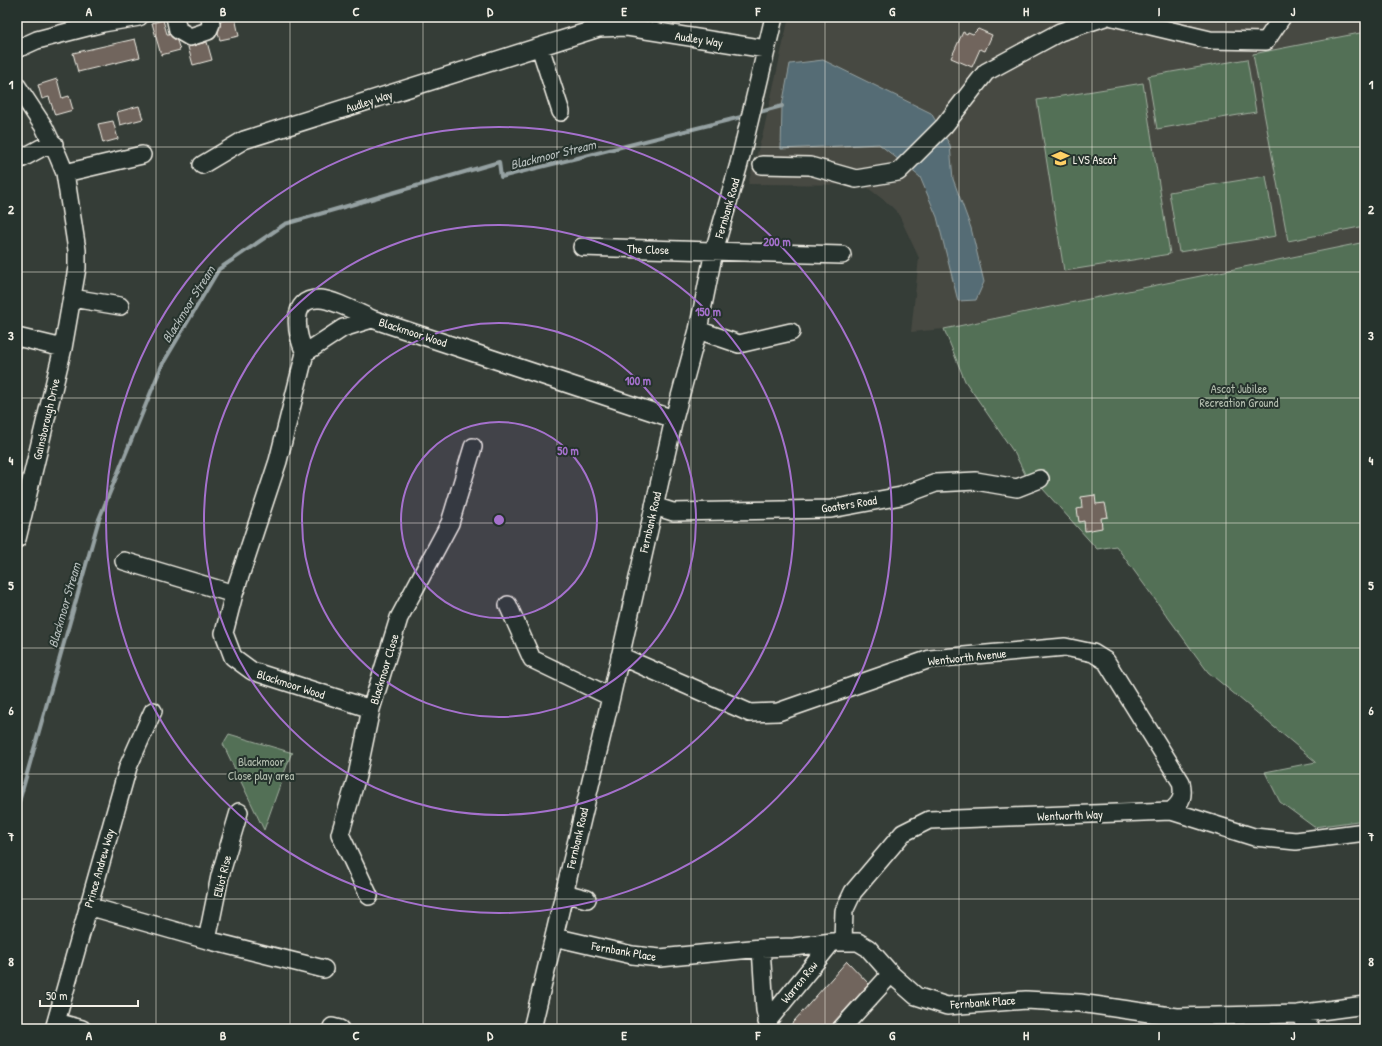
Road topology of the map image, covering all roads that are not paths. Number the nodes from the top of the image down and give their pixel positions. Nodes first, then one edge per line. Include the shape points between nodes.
1 (175, 17) edge
2 (210, 17) edge
3 (774, 17) edge
4 (1105, 17) edge
5 (1113, 17) edge
6 (1282, 17) edge
7 (132, 18) edge
8 (1058, 25) edge
9 (540, 47) junction
10 (17, 49) edge
11 (766, 50) junction
12 (17, 86) edge
13 (561, 112) dead end
14 (54, 144) junction
15 (142, 155) dead end
16 (17, 161) edge
17 (202, 165) dead end
18 (762, 165) dead end
19 (65, 173) junction
20 (582, 247) dead end
21 (714, 250) junction
22 (842, 255) dead end
23 (72, 298) junction
24 (120, 306) dead end
25 (372, 319) junction
26 (698, 330) junction
27 (791, 332) dead end
28 (17, 337) edge
29 (63, 348) junction
30 (305, 353) junction
31 (674, 419) junction
32 (473, 447) dead end
33 (1040, 479) dead end
34 (654, 506) junction
35 (20, 513) edge
36 (17, 539) edge
37 (124, 561) dead end
38 (234, 594) junction
39 (508, 605) dead end
40 (620, 656) junction
41 (611, 698) junction
42 (371, 709) junction
43 (153, 711) dead end
44 (1171, 811) junction
45 (240, 812) dead end
46 (1365, 832) edge
47 (564, 894) junction
48 (368, 896) dead end
49 (587, 899) dead end
50 (88, 906) junction
51 (554, 937) junction
52 (208, 940) junction
53 (837, 941) junction
54 (761, 948) junction
55 (324, 969) dead end
56 (891, 974) junction
57 (1365, 1005) edge
58 (1298, 1014) junction
59 (769, 1025) edge
60 (55, 1026) edge
61 (82, 1029) edge
62 (532, 1029) edge
63 (841, 1029) edge
64 (1311, 1029) edge

1 - 2 street via 178,30 190,37 208,32 212,24
3 - 11 street, Fernbank Road
4 - 8 street
5 - 6 street via 1210,40 1266,41
7 - 10 street via 37,40
8 - 18 street via 986,72 944,126 898,172 856,179 810,166
9 - 11 street, Audley Way via 599,28 617,26
9 - 13 street
9 - 17 street, Audley Way via 244,140
11 - 21 street, Fernbank Road via 739,164
12 - 14 street, Gainsborough Drive
14 - 16 street
14 - 19 street, Gainsborough Drive
15 - 19 street
19 - 23 street, Gainsborough Drive via 77,250
20 - 21 street, The Close
21 - 22 street, The Close
21 - 26 street, Fernbank Road
23 - 24 street
23 - 29 street, Gainsborough Drive
25 - 30 street, Blackmoor Wood via 343,328
25 - 30 street via 327,301 309,301 301,307 296,325 298,339
25 - 31 street, Blackmoor Wood
26 - 27 street via 739,344
26 - 31 street, Fernbank Road
28 - 29 street
29 - 35 street, Gainsborough Drive
30 - 38 street, Blackmoor Wood via 278,461
31 - 34 street, Fernbank Road
32 - 42 street, Blackmoor Close via 450,523 400,618
33 - 34 street, Goaters Road via 1017,488 976,481 936,483 901,496 831,509 672,512
34 - 40 street, Fernbank Road
35 - 36 street, Gainsborough Drive
37 - 38 street
38 - 42 street, Blackmoor Wood via 224,633 233,657 252,672
39 - 41 street via 532,659
40 - 41 street, Fernbank Road
40 - 44 street, Wentworth Avenue via 750,712 778,712 930,659 1065,647 1093,653 1106,661 1181,782 1184,792 1180,804
41 - 47 street, Fernbank Road
42 - 48 street, Blackmoor Close via 357,776 340,834
43 - 50 street, Prince Andrew Way via 128,767
44 - 46 street, Wentworth Way via 1254,838 1296,841
44 - 53 street, Wentworth Way via 929,820 903,833 853,892 844,911
45 - 52 street, Elliot Rise via 220,876
47 - 49 street
47 - 51 street, Fernbank Road
50 - 52 street
50 - 60 street, Prince Andrew Way
51 - 54 street, Fernbank Place via 632,956 660,958
51 - 62 street, Fernbank Road
52 - 55 street
53 - 54 street, Fernbank Place via 794,947
53 - 56 street, Fernbank Place via 858,942 868,948
53 - 59 street, Warren Row
54 - 59 street
56 - 58 street, Fernbank Place via 916,996 947,1006 1026,1000 1080,1003 1177,1017
56 - 63 street
57 - 58 street, Fernbank Place
58 - 64 street
60 - 61 street

